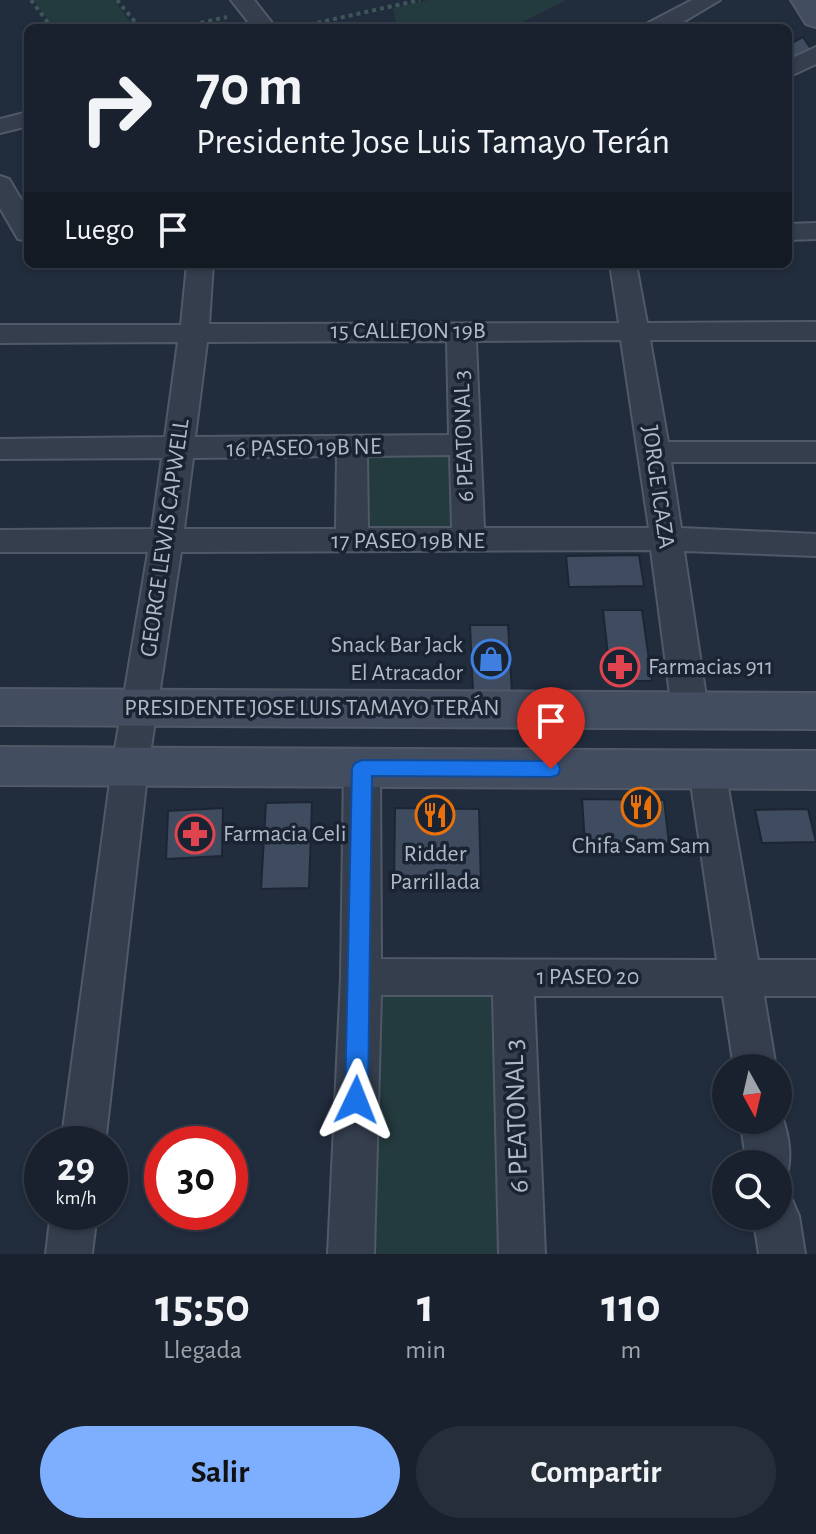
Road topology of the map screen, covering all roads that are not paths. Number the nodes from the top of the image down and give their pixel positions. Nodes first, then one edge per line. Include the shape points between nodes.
1 (709, 0) edge
2 (805, 0) edge
3 (816, 18) edge
4 (664, 24) edge
5 (816, 54) edge
6 (792, 68) edge
7 (24, 120) edge
8 (0, 126) edge
9 (4, 199) edge
10 (24, 227) edge
11 (816, 231) edge
12 (792, 232) edge
13 (0, 233) edge
14 (24, 233) edge
15 (200, 268) edge
16 (624, 268) edge
17 (461, 331) junction
18 (816, 331) edge
19 (194, 332) junction
20 (633, 332) junction
21 (0, 334) edge
22 (463, 445) junction
23 (352, 447) junction
24 (0, 449) edge
25 (177, 449) junction
26 (654, 452) junction
27 (816, 452) edge
28 (666, 539) junction
29 (0, 541) edge
30 (352, 541) junction
31 (468, 541) junction
32 (166, 542) junction
33 (816, 545) edge
34 (0, 707) edge
35 (140, 708) junction
36 (690, 710) junction
37 (816, 711) edge
38 (0, 766) edge
39 (130, 767) junction
40 (362, 768) junction
41 (707, 770) junction
42 (816, 770) edge
43 (361, 977) junction
44 (513, 977) junction
45 (742, 978) junction
46 (816, 978) edge
47 (753, 1054) edge
48 (85, 1126) edge
49 (72, 1230) edge
50 (778, 1230) edge
51 (69, 1254) edge
52 (351, 1254) edge
53 (522, 1254) edge
54 (782, 1254) edge

1 - 4 street
2 - 3 main road
5 - 6 street
7 - 8 street
9 - 10 street
11 - 12 street
13 - 14 street
15 - 19 street, GEORGE LEWIS CAPWELL
16 - 20 street, JORGE ICAZA
17 - 19 street, 15 CALLEJON 19B
17 - 20 street, 15 CALLEJON 19B
17 - 22 street, 6 PEATONAL 3
18 - 20 street, 15 CALLEJON 19B
19 - 21 street, 15 CALLEJON 19B
19 - 25 street, GEORGE LEWIS CAPWELL
20 - 26 street, JORGE ICAZA
22 - 23 street, 16 PASEO 19B NE
22 - 31 street, 6 PEATONAL 3
23 - 25 street, 16 PASEO 19B NE
23 - 30 street
24 - 25 street, 16 PASEO 19B NE
25 - 32 street, GEORGE LEWIS CAPWELL
26 - 27 street
26 - 28 street, JORGE ICAZA
28 - 31 street, 17 PASEO 19B NE
28 - 33 street, 17 PASEO 19B NE
28 - 36 street, JORGE ICAZA
29 - 32 street, 17 PASEO 19B NE
30 - 31 street, 17 PASEO 19B NE
30 - 32 street, 17 PASEO 19B NE
32 - 35 street, GEORGE LEWIS CAPWELL
34 - 35 main road, PRESIDENTE JOSE LUIS TAMAYO TERÁN
35 - 36 main road, PRESIDENTE JOSE LUIS TAMAYO TERÁN
35 - 39 street, GEORGE LEWIS CAPWELL
36 - 37 main road, PRESIDENTE JOSE LUIS TAMAYO TERÁN
38 - 39 main road
39 - 40 main road
39 - 48 street, GEORGE LEWIS CAPWELL
40 - 41 main road
40 - 43 street
41 - 42 main road
41 - 45 street
43 - 44 street, 1 PASEO 20
43 - 52 street
44 - 45 street, 1 PASEO 20
44 - 53 street, 6 PEATONAL 3
45 - 46 street, 1 PASEO 20
45 - 47 street
49 - 51 street
50 - 54 street

